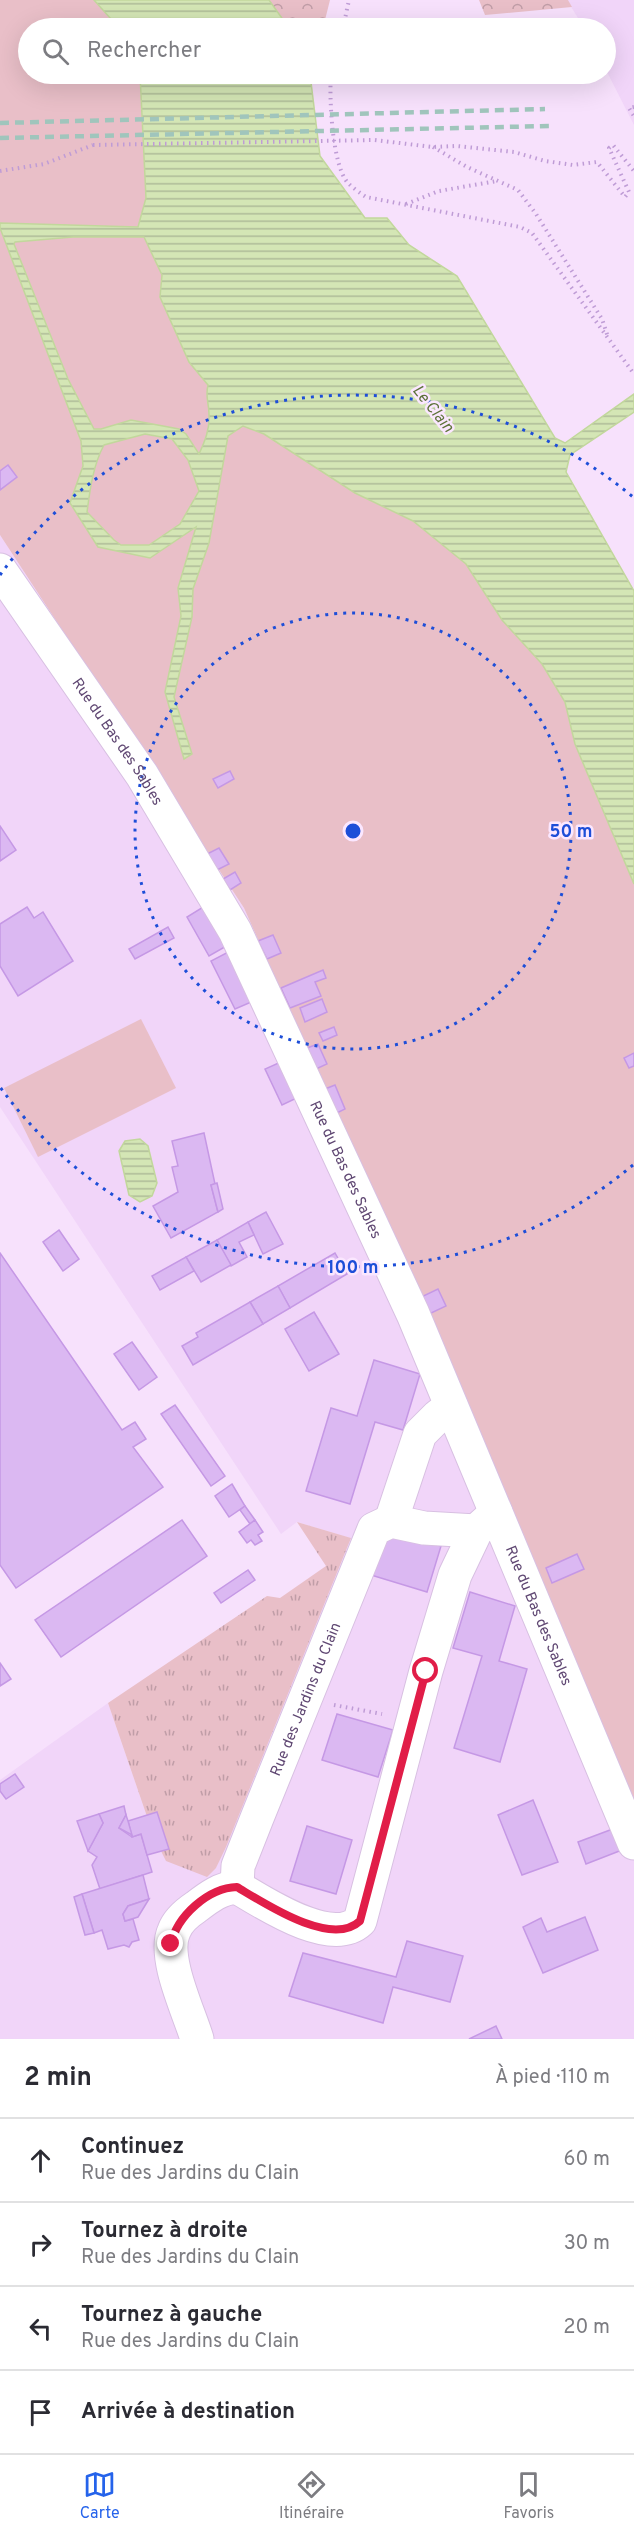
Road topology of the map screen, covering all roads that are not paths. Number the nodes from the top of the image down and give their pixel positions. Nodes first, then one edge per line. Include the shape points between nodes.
1 (0, 570) edge
2 (451, 1406) junction
3 (391, 1521) junction
4 (486, 1522) junction
5 (634, 1843) edge
6 (237, 1887) junction
7 (197, 2039) edge

1 - 2 street, Rue du Bas des Sables via 142,775 235,931
2 - 3 street, Rue des Jardins du Clain via 420,1434
2 - 4 street, Rue du Bas des Sables
3 - 4 street via 424,1528
3 - 6 street, Rue des Jardins du Clain via 375,1529 362,1556 238,1866
4 - 5 street, Rue du Bas des Sables
4 - 6 street via 455,1575 360,1921 346,1930 337,1930 292,1920
6 - 7 street via 205,1899 174,1930 171,1959

